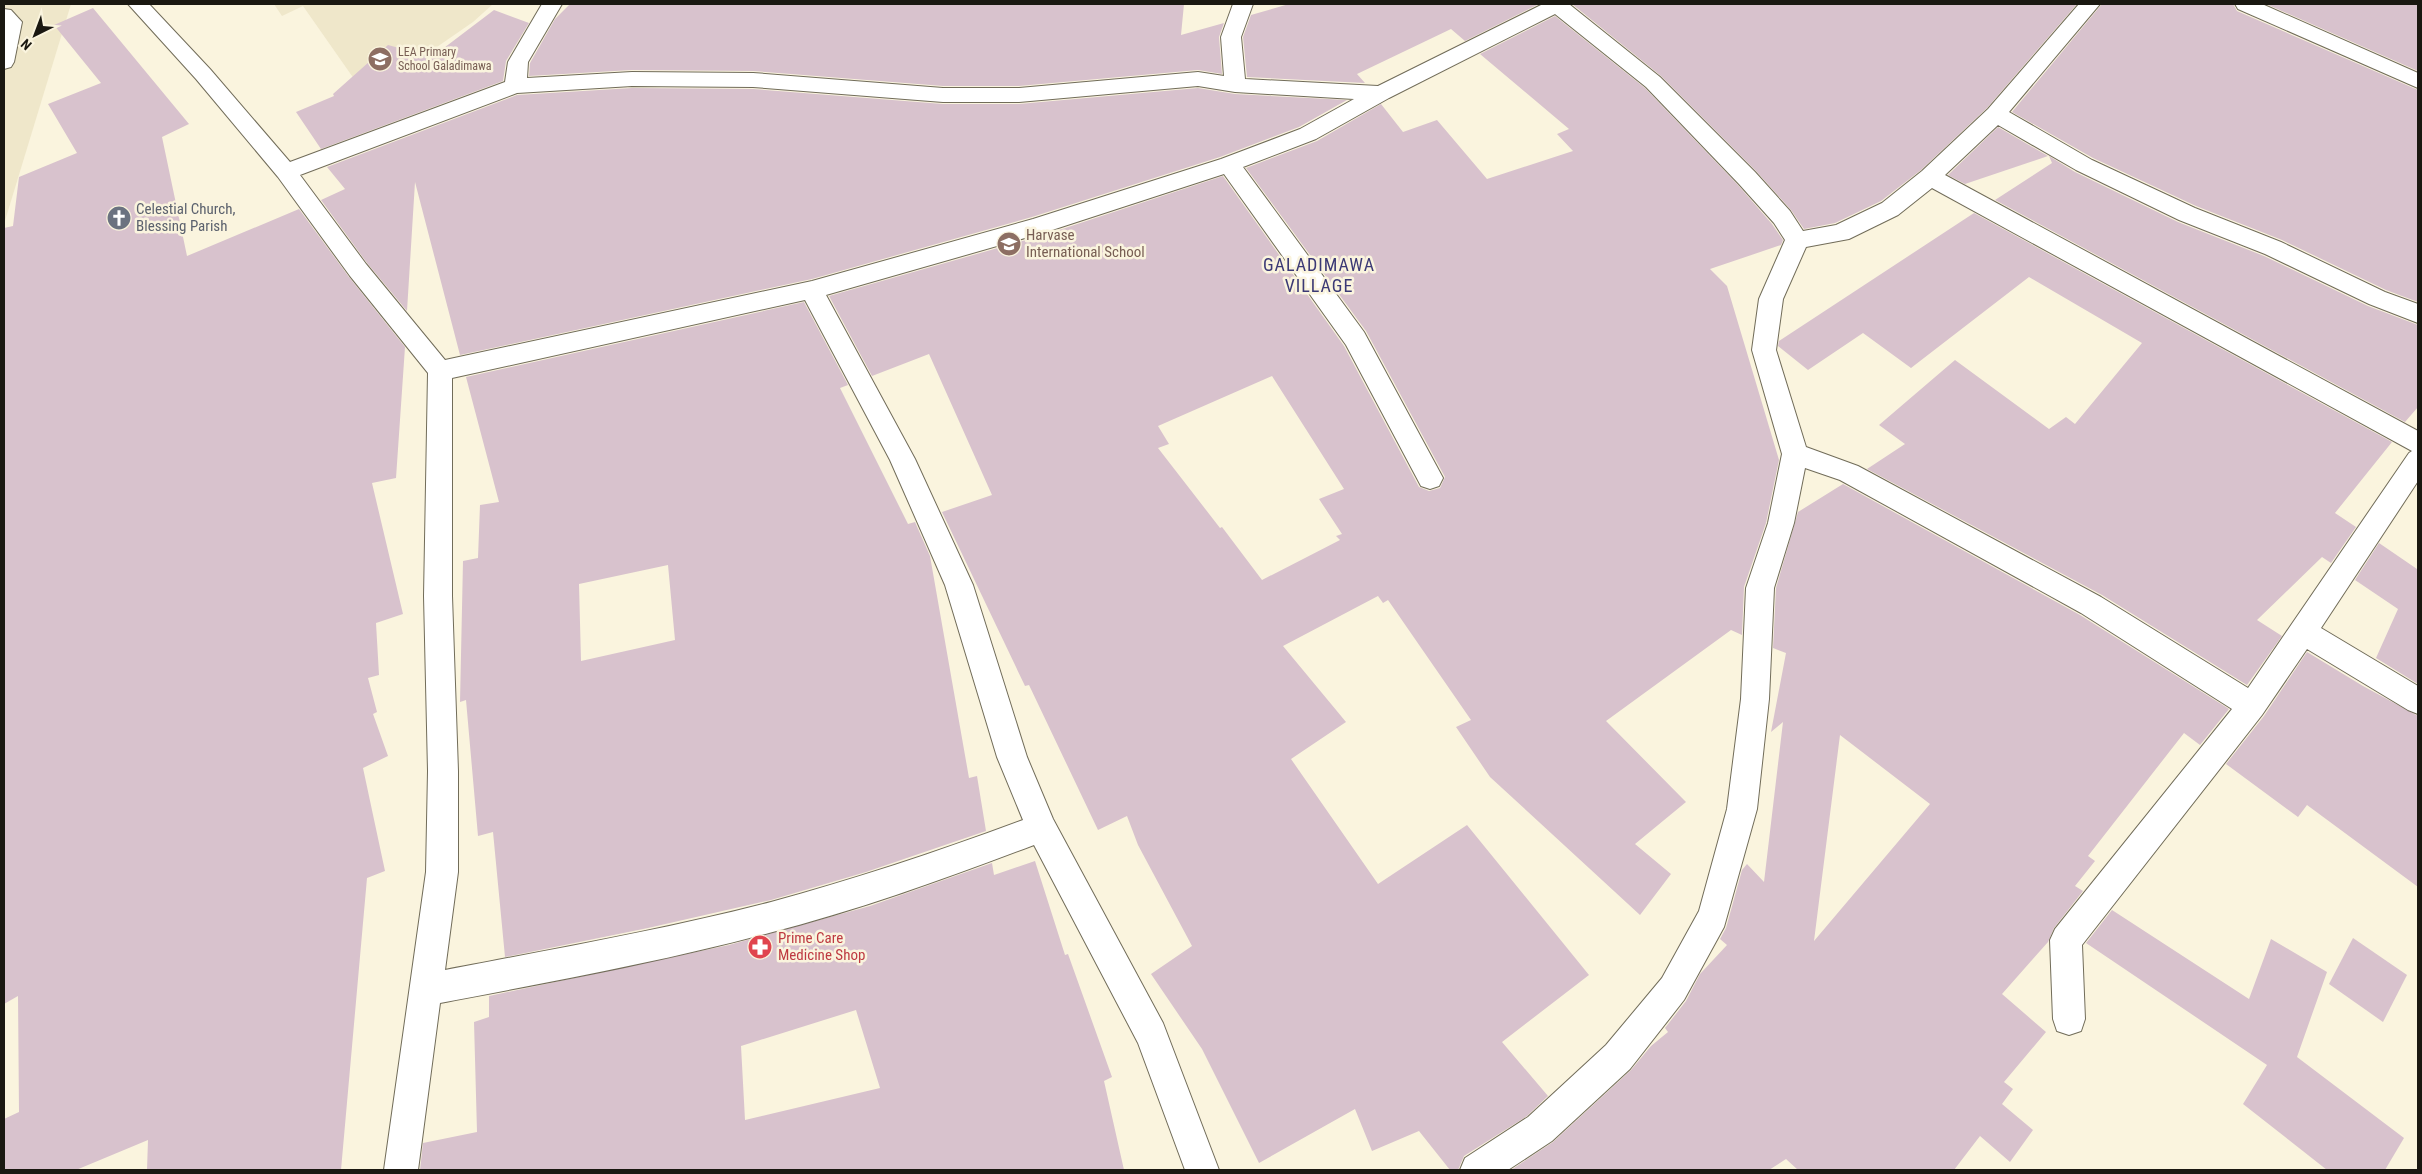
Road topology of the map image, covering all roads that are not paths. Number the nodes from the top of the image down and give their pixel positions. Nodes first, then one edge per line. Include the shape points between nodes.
1 (138, 4) edge
2 (552, 4) edge
3 (1243, 4) edge
4 (1558, 4) edge
5 (2090, 4) edge
6 (2245, 4) edge
7 (4, 15) edge
8 (4, 62) edge
9 (2418, 81) edge
10 (1235, 85) junction
11 (515, 86) junction
12 (1380, 93) junction
13 (1996, 114) junction
14 (1229, 164) junction
15 (286, 172) junction
16 (1930, 177) junction
17 (1797, 240) junction
18 (812, 290) junction
19 (2418, 314) edge
20 (440, 371) junction
21 (2418, 443) edge
22 (1795, 454) junction
23 (2418, 460) edge
24 (1430, 478) dead end
25 (2302, 631) junction
26 (2418, 701) edge
27 (2252, 706) junction
28 (1041, 828) junction
29 (425, 990) junction
30 (2069, 1019) dead end
31 (401, 1170) edge
32 (1202, 1170) edge
33 (1477, 1170) edge

1 - 15 street via 203,74
2 - 11 street via 518,62
3 - 10 street via 1231,37
4 - 12 street
4 - 17 street via 1653,82 1747,178
5 - 13 street
6 - 9 street
7 - 8 street via 12,22
10 - 11 street via 1198,80 1019,95 943,95 753,80 632,79
10 - 12 street
11 - 15 street
12 - 14 street via 1308,134
13 - 16 street
13 - 19 street via 2093,169 2187,214 2273,248 2376,298
14 - 18 street via 1038,226
14 - 24 street via 1356,339
15 - 20 street via 358,270
16 - 17 street via 1890,209 1874,217 1841,232
16 - 21 street
17 - 22 street via 1771,299 1764,350
18 - 20 street
18 - 28 street via 902,459 959,585 1012,758
20 - 29 street via 438,596 442,872
22 - 27 street via 1849,473 2074,595
22 - 33 street via 1782,523 1760,588 1755,699 1742,809 1713,916 1673,989 1618,1057 1540,1129
23 - 25 street
25 - 26 street
25 - 27 street
27 - 30 street via 2066,940
28 - 29 street via 921,873 769,917
28 - 32 street via 1151,1035
29 - 31 street

